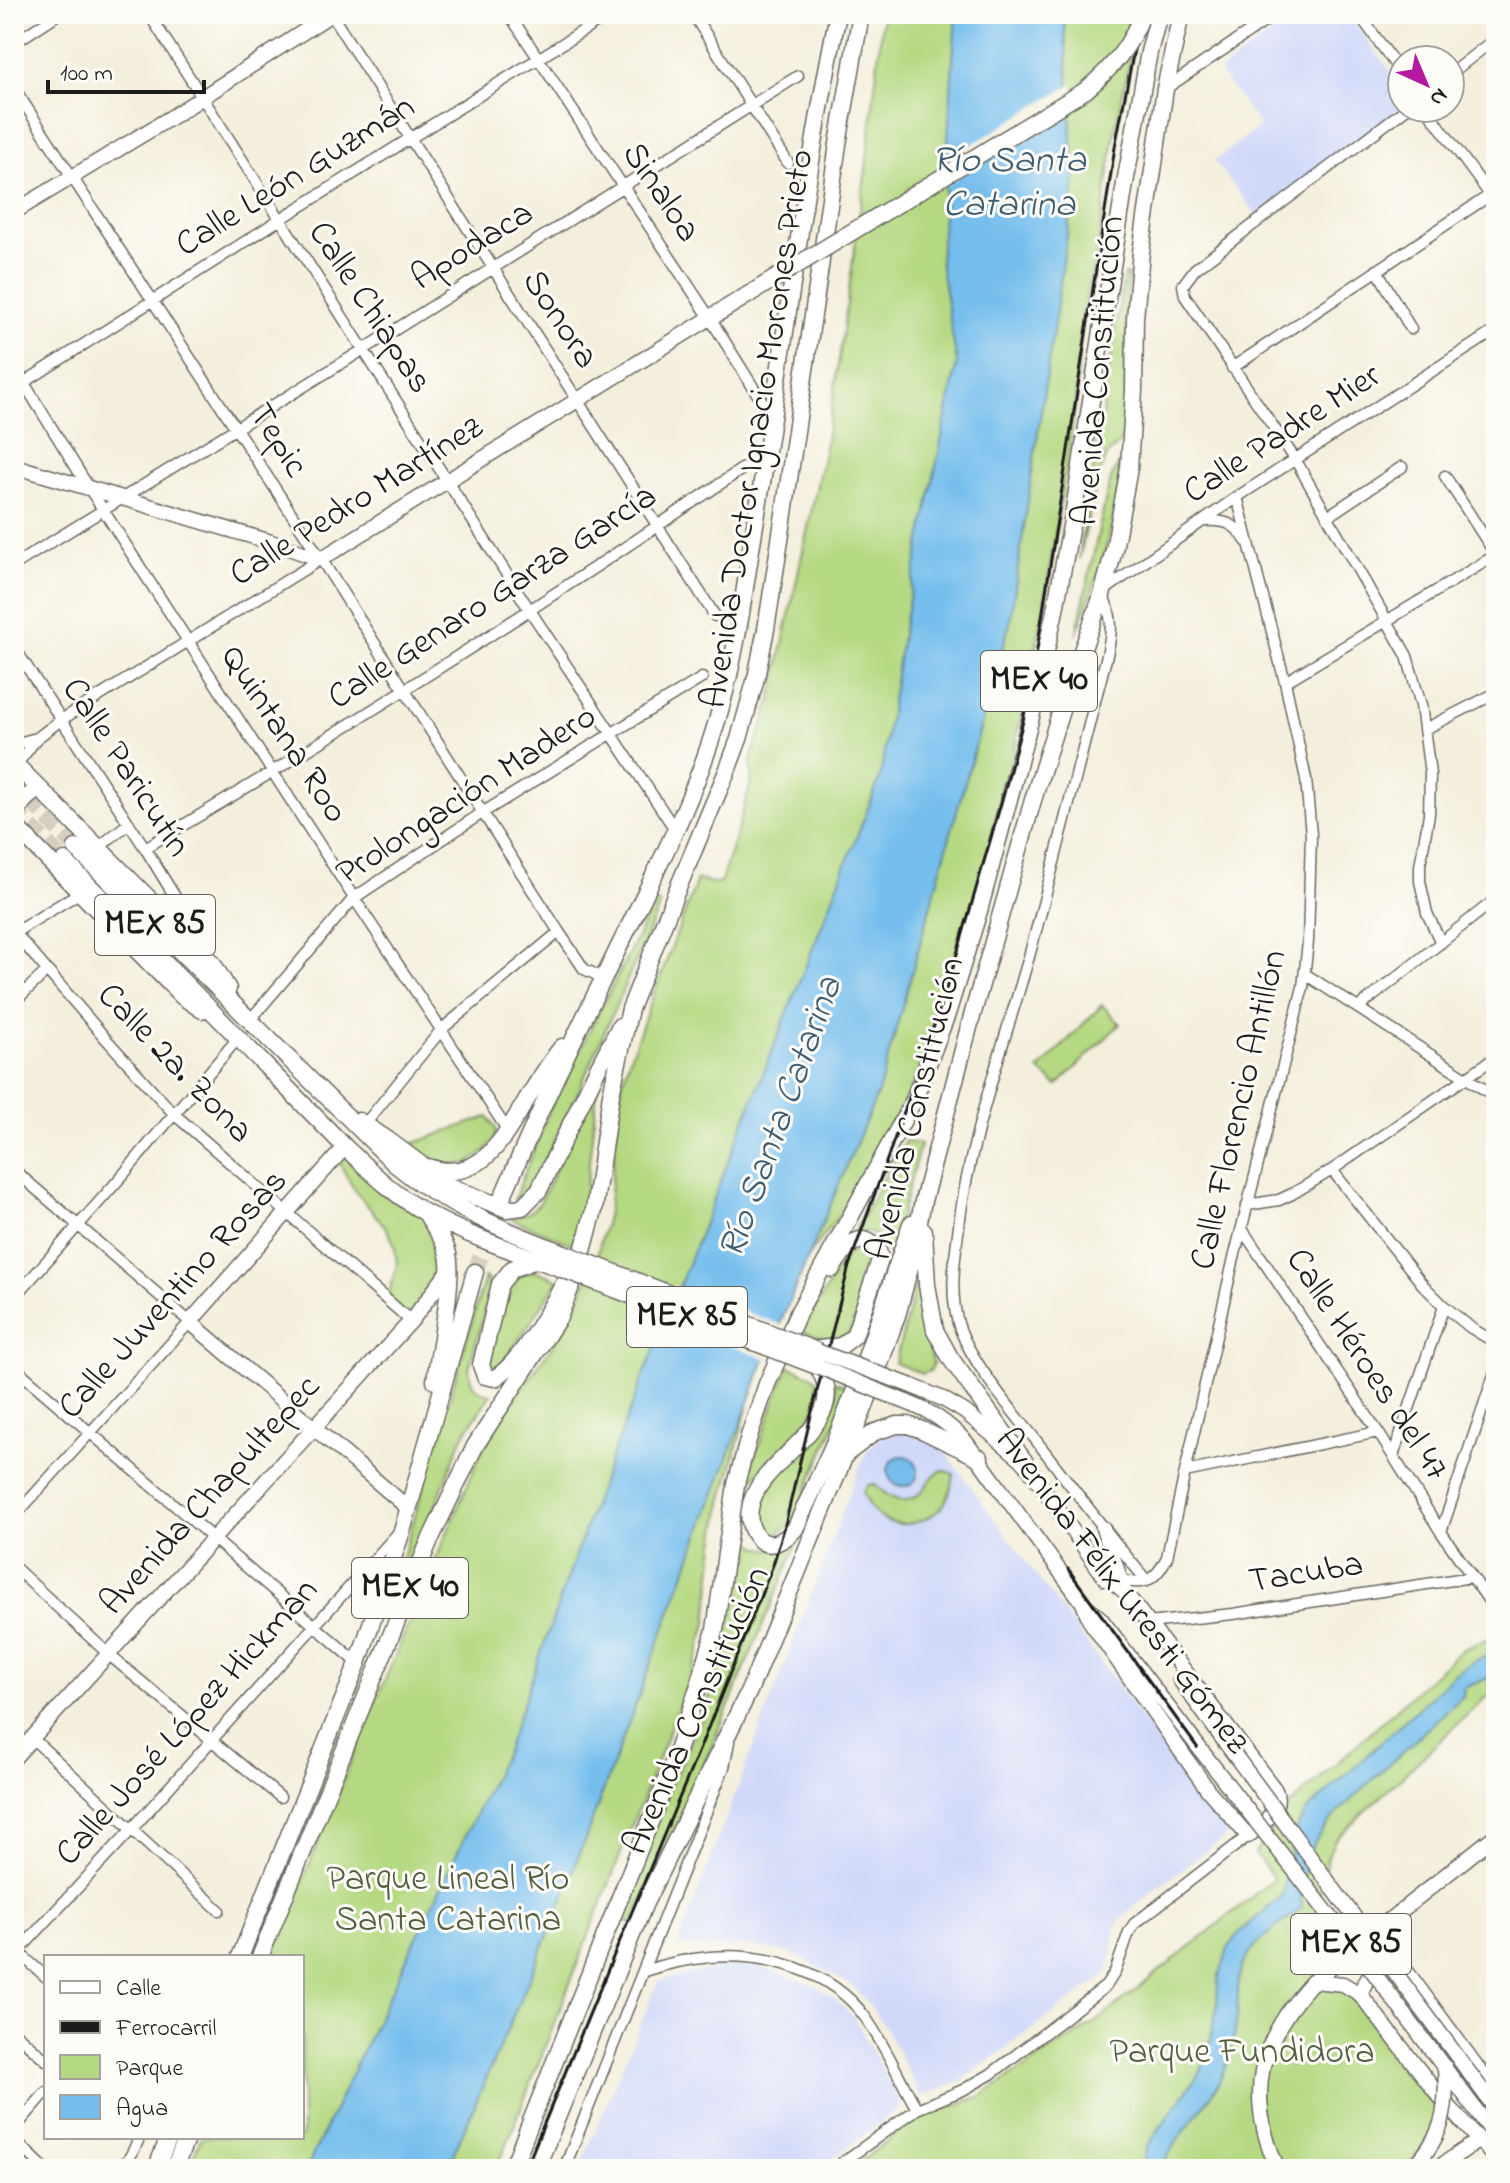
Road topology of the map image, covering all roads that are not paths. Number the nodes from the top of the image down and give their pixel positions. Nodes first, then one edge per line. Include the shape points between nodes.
1 (58, 14) edge
2 (149, 14) edge
3 (331, 14) edge
4 (509, 14) edge
5 (610, 14) edge
6 (693, 14) edge
7 (838, 14) edge
8 (861, 14) edge
9 (1142, 14) edge
10 (1159, 14) edge
11 (1181, 14) edge
12 (1276, 14) edge
13 (1359, 14) edge
14 (1496, 38) edge
15 (14, 43) edge
16 (1386, 52) edge
17 (538, 59) junction
18 (1466, 61) edge
19 (798, 76) dead end
20 (14, 88) edge
21 (1165, 89) junction
22 (202, 96) junction
23 (751, 105) junction
24 (1386, 124) edge
25 (1438, 124) edge
26 (410, 138) junction
27 (788, 163) dead end
28 (71, 177) junction
29 (622, 187) junction
30 (1494, 196) edge
31 (14, 212) edge
32 (279, 220) junction
33 (492, 267) junction
34 (1377, 270) junction
35 (152, 300) junction
36 (710, 318) junction
37 (1411, 329) dead end
38 (1496, 330) edge
39 (363, 350) junction
40 (14, 367) edge
41 (1232, 368) junction
42 (24, 382) junction
43 (14, 389) edge
44 (577, 400) junction
45 (763, 403) dead end
46 (235, 427) junction
47 (1295, 459) junction
48 (14, 466) edge
49 (745, 467) dead end
50 (1402, 467) dead end
51 (1445, 476) dead end
52 (447, 481) junction
53 (89, 488) junction
54 (1237, 497) junction
55 (121, 498) junction
56 (103, 509) junction
57 (1328, 516) junction
58 (1203, 521) junction
59 (658, 526) junction
60 (241, 533) junction
61 (309, 540) junction
62 (1251, 549) junction
63 (1496, 555) edge
64 (321, 559) junction
65 (14, 565) edge
66 (1102, 593) junction
67 (529, 609) junction
68 (715, 616) dead end
69 (1387, 620) junction
70 (189, 641) junction
71 (14, 647) edge
72 (702, 678) dead end
73 (1285, 682) junction
74 (404, 689) junction
75 (1496, 693) edge
76 (61, 720) junction
77 (1425, 729) junction
78 (611, 734) junction
79 (37, 738) junction
80 (14, 744) edge
81 (17, 762) edge
82 (273, 772) junction
83 (14, 786) edge
84 (39, 789) junction
85 (482, 813) junction
86 (129, 823) junction
87 (14, 826) edge
88 (676, 831) junction
89 (76, 848) tunnel mouth
90 (98, 848) junction
91 (145, 848) junction
92 (65, 861) tunnel mouth
93 (79, 893) junction
94 (354, 898) junction
95 (1496, 899) edge
96 (559, 932) junction
97 (14, 933) edge
98 (1441, 943) junction
99 (212, 962) junction
100 (47, 971) junction
101 (1305, 974) junction
102 (603, 978) junction
103 (14, 1002) edge
104 (234, 1002) junction
105 (1358, 1008) junction
106 (630, 1009) junction
107 (219, 1017) junction
108 (251, 1019) junction
109 (583, 1020) junction
110 (442, 1029) junction
111 (238, 1038) junction
112 (1496, 1057) edge
113 (1465, 1079) junction
114 (1496, 1097) edge
115 (174, 1114) junction
116 (346, 1117) junction
117 (365, 1124) junction
118 (508, 1131) junction
119 (345, 1147) junction
120 (423, 1166) junction
121 (14, 1170) edge
122 (1332, 1170) junction
123 (502, 1198) tunnel mouth
124 (923, 1201) junction
125 (1247, 1205) junction
126 (288, 1212) junction
127 (426, 1213) junction
128 (79, 1226) junction
129 (1242, 1229) junction
130 (589, 1233) junction
131 (536, 1260) junction
132 (560, 1260) junction
133 (449, 1271) junction
134 (475, 1272) tunnel mouth
135 (14, 1298) edge
136 (1444, 1306) junction
137 (799, 1311) junction
138 (411, 1321) junction
139 (190, 1322) junction
140 (1496, 1343) edge
141 (816, 1358) junction
142 (14, 1367) edge
143 (1496, 1369) edge
144 (317, 1430) junction
145 (1378, 1432) junction
146 (91, 1433) junction
147 (428, 1435) junction
148 (845, 1455) junction
149 (1393, 1456) junction
150 (980, 1458) junction
151 (1025, 1462) junction
152 (1185, 1472) junction
153 (408, 1508) junction
154 (14, 1517) edge
155 (403, 1528) junction
156 (1103, 1528) junction
157 (1441, 1532) junction
158 (216, 1542) junction
159 (14, 1567) edge
160 (1472, 1577) junction
161 (1147, 1581) junction
162 (1121, 1589) junction
163 (1083, 1603) junction
164 (1496, 1611) edge
165 (1148, 1623) junction
166 (314, 1625) junction
167 (111, 1657) junction
168 (358, 1663) junction
169 (731, 1729) junction
170 (211, 1740) junction
171 (34, 1741) junction
172 (14, 1758) edge
173 (14, 1769) edge
174 (280, 1797) dead end
175 (131, 1830) junction
176 (1496, 1835) edge
177 (1248, 1836) junction
178 (219, 1910) dead end
179 (1376, 1930) junction
180 (15, 1952) edge
181 (241, 1955) edge
182 (261, 1955) edge
183 (1401, 1962) junction
184 (644, 1971) junction
185 (44, 1975) edge
186 (1313, 1981) junction
187 (1360, 1994) junction
188 (571, 2023) junction
189 (14, 2032) edge
190 (44, 2058) edge
191 (1444, 2067) junction
192 (1496, 2093) edge
193 (44, 2094) edge
194 (917, 2109) junction
195 (1496, 2109) edge
196 (14, 2129) edge
197 (1496, 2129) edge
198 (1496, 2137) edge
199 (14, 2139) edge
200 (168, 2139) edge
201 (186, 2139) edge
202 (139, 2140) edge
203 (1479, 2140) junction
204 (1496, 2159) edge
205 (45, 2169) edge
206 (120, 2169) edge
207 (156, 2169) edge
208 (174, 2169) edge
209 (512, 2169) edge
210 (535, 2169) edge
211 (564, 2169) edge
212 (833, 2169) edge
213 (1278, 2169) edge
214 (1412, 2169) edge
215 (1436, 2169) edge

1 - 15 street
2 - 22 street, Calle Chiapas
3 - 22 main road
3 - 26 street, Sonora
4 - 17 street, Sinaloa
5 - 17 street, Calle León Guzmán
6 - 23 street
7 - 88 highway, Avenida Doctor Ignacio Morones Prieto via 730,670
8 - 106 highway, Avenida Doctor Ignacio Morones Prieto / MEX 40 via 756,678 727,771
9 - 36 highway, bridge via 1121,55 1086,90
10 - 137 highway, Avenida Constitución / MEX 40 via 1125,183 1071,525 1010,801 979,911 914,1100
11 - 21 highway, Avenida Constitución / MEX 40
12 - 21 street
13 - 16 street
14 - 18 street
17 - 26 street, Calle León Guzmán
17 - 29 street, Sinaloa
19 - 23 street, Apodaca
20 - 28 street, Tepic
21 - 66 highway, Avenida Constitución / MEX 40 via 1137,286 1126,491
22 - 28 main road
22 - 32 street, Calle Chiapas
23 - 27 street
23 - 29 street, Apodaca
24 - 41 street via 1195,269 1183,285
25 - 30 street
26 - 32 street, Calle León Guzmán
26 - 33 street, Sonora
28 - 31 main road
28 - 35 street, Tepic
29 - 33 street, Apodaca
29 - 36 street, Sinaloa
30 - 34 street
32 - 35 street, Calle León Guzmán
32 - 39 street, Calle Chiapas
33 - 39 street, Apodaca
33 - 44 street, Sonora
34 - 37 street
34 - 41 street
35 - 42 street, Calle León Guzmán
35 - 46 street, Tepic
36 - 44 main road, Calle Pedro Martínez
36 - 45 street, Sinaloa
38 - 47 street, Calle Padre Mier
39 - 46 street, Apodaca
39 - 52 street, Calle Chiapas
40 - 42 street, Quintana Roo
41 - 47 street
42 - 43 street, Calle León Guzmán
42 - 53 street, Quintana Roo
44 - 52 main road, Calle Pedro Martínez
44 - 59 street, Sonora
46 - 55 street, Apodaca
46 - 61 street, Tepic
47 - 54 street, Calle Padre Mier
47 - 57 street
48 - 53 main road
49 - 59 street, Calle Genaro Garza García
50 - 57 street
51 - 63 street
52 - 64 main road, Calle Pedro Martínez
52 - 67 street, Calle Chiapas
53 - 55 main road
53 - 56 street, Quintana Roo
54 - 58 street, Calle Padre Mier
54 - 62 street, Calle Florencio Antillón
55 - 56 street, Apodaca
55 - 60 main road
56 - 65 street, Apodaca
56 - 70 street, Quintana Roo
57 - 69 street
58 - 62 street via 1233,525
58 - 66 street, Calle Padre Mier
59 - 67 street, Calle Genaro Garza García
59 - 68 street, Sonora
60 - 61 main road via 253,529 303,543
60 - 64 main road
61 - 64 street, Tepic
62 - 73 street, Calle Florencio Antillón
63 - 69 street
64 - 70 street, Calle Pedro Martínez
64 - 74 street, Tepic
66 - 124 highway, Avenida Constitución / MEX 40 via 1033,800
66 - 156 street via 1112,624 1107,655 1045,898 978,1125 962,1195 953,1298 959,1325 980,1366
67 - 74 street, Calle Genaro Garza García
67 - 78 street, Calle Chiapas
69 - 73 street
69 - 77 street via 1407,656
70 - 76 street, Calle Pedro Martínez
70 - 82 street, Quintana Roo
71 - 76 street, Calle Paricutín
72 - 78 street, Prolongación Madero
73 - 101 street, Calle Florencio Antillón via 1310,806
74 - 82 street, Calle Genaro Garza García
74 - 85 street, Tepic
75 - 77 street
76 - 79 street, Calle Pedro Martínez
76 - 86 street, Calle Paricutín
77 - 98 street via 1430,795 1420,881
78 - 85 street, Prolongación Madero
78 - 88 street, Calle Chiapas
79 - 80 street, Calle Pedro Martínez
79 - 81 street, Calle Pedro Martínez
81 - 83 street
81 - 84 highway
82 - 91 street, Calle Genaro Garza García
82 - 94 street, Quintana Roo
84 - 87 highway via 20,804
84 - 90 highway
85 - 94 street, Prolongación Madero
85 - 96 street, Tepic
86 - 90 street
86 - 91 street, Calle Paricutín
87 - 93 highway
88 - 102 highway, Avenida Doctor Ignacio Morones Prieto
89 - 104 highway, MEX 85
90 - 99 highway
91 - 99 street, Calle Paricutín
92 - 107 highway, MEX 85
93 - 97 street
93 - 107 highway via 183,997
94 - 108 street, Prolongación Madero
94 - 110 street, Quintana Roo
95 - 98 street
96 - 102 street, Tepic via 584,969
96 - 110 street
97 - 100 street, Calle 2a. Zona
98 - 105 street
99 - 104 highway
100 - 103 street
100 - 115 street, Calle 2a. Zona
101 - 105 street
101 - 125 street, Calle Florencio Antillón
102 - 109 highway, Avenida Doctor Ignacio Morones Prieto
104 - 108 highway, MEX 85
105 - 113 street
106 - 120 highway via 529,1202 515,1209 497,1206 451,1187
106 - 130 highway, Avenida Doctor Ignacio Morones Prieto / MEX 40
107 - 111 highway, MEX 85
108 - 116 highway, MEX 85
109 - 118 highway
109 - 123 highway, Avenida Doctor Ignacio Morones Prieto
110 - 117 street
110 - 118 street, Quintana Roo
111 - 115 street
111 - 119 highway, MEX 85
112 - 113 street
113 - 114 street
113 - 122 street
115 - 126 street, Calle 2a. Zona
115 - 128 street
116 - 117 highway
116 - 132 highway, MEX 85 via 417,1182
117 - 120 highway
118 - 120 highway via 490,1155 471,1167 438,1171
119 - 126 main road, Calle Juventino Rosas
119 - 127 highway, MEX 85
121 - 128 street
122 - 125 street via 1279,1200
122 - 136 street
124 - 141 highway via 836,1439 795,1529 779,1542 764,1542 751,1525 753,1496 827,1403 828,1389
124 - 148 highway, Avenida Constitución / MEX 40 via 898,1312
124 - 151 highway via 935,1330
125 - 129 street, Calle Florencio Antillón
126 - 138 street, Calle 2a. Zona
126 - 139 main road, Calle Juventino Rosas
127 - 131 highway, MEX 85
127 - 133 highway via 445,1245
128 - 135 street
128 - 139 street
129 - 145 street, Calle Héroes del 47
129 - 152 street, Calle Florencio Antillón
130 - 131 highway via 540,1324 503,1374 489,1379 481,1365 497,1292 512,1269
130 - 182 highway, Avenida Doctor Ignacio Morones Prieto / MEX 40 via 559,1317 475,1446 429,1542
131 - 132 highway, MEX 85
132 - 141 highway, Avenida Félix Uresti Gómez / MEX 85, bridge
133 - 138 main road, Avenida Chapultepec
133 - 147 highway
134 - 147 highway, MEX 40
136 - 140 street
136 - 149 street
137 - 141 highway via 855,1241 870,1242 880,1260 854,1336
137 - 188 highway, Avenida Constitución / MEX 40 via 767,1384 736,1484 715,1630 700,1682
138 - 144 main road, Avenida Chapultepec
139 - 144 main road
139 - 146 street, Calle Juventino Rosas
141 - 150 main road, Avenida Félix Uresti Gómez / MEX 85, bridge via 931,1412
141 - 151 main road, Avenida Félix Uresti Gómez / MEX 85, bridge via 943,1399
142 - 146 street
143 - 157 street
144 - 153 main road
144 - 158 main road, Avenida Chapultepec
145 - 149 street, Calle Héroes del 47
145 - 152 street
146 - 154 street, Calle Juventino Rosas
146 - 158 street
147 - 153 highway, MEX 40
148 - 150 highway via 875,1432 908,1425
148 - 169 highway, Avenida Constitución / MEX 40
149 - 157 street, Calle Héroes del 47
150 - 163 main road, Avenida Félix Uresti Gómez / MEX 85
151 - 162 main road, Avenida Félix Uresti Gómez / MEX 85 via 1103,1574
152 - 161 street, Calle Florencio Antillón via 1167,1557
153 - 155 highway, MEX 40
155 - 166 street, Calle José López Hickman
155 - 168 highway, MEX 40
156 - 161 street
156 - 162 main road
157 - 160 street, Calle Héroes del 47
158 - 166 street
158 - 167 main road, Avenida Chapultepec
159 - 167 street
160 - 164 street, Calle Héroes del 47
160 - 165 street, Tacuba
161 - 162 street
162 - 165 main road
162 - 195 main road, Avenida Félix Uresti Gómez / MEX 85, bridge
163 - 177 main road via 1090,1621 1208,1790
163 - 191 main road, Avenida Félix Uresti Gómez / MEX 85, bridge via 1100,1618
165 - 177 main road via 1278,1796 1276,1809
166 - 168 street
166 - 170 street, Calle José López Hickman
167 - 170 street
167 - 171 main road, Avenida Chapultepec
168 - 181 highway, MEX 40
169 - 184 street via 724,1767
169 - 210 highway, Avenida Constitución / MEX 40 via 645,1903
170 - 174 street
170 - 175 street, Calle José López Hickman
171 - 172 main road, Avenida Chapultepec
171 - 173 main road
171 - 175 street
175 - 178 street
175 - 180 street, Calle José López Hickman
176 - 179 main road
177 - 194 street via 1134,1924 1106,1986 991,2074
179 - 183 main road
179 - 186 main road
180 - 185 street
183 - 187 main road via 1375,1967
183 - 192 main road
184 - 194 street via 741,1956 807,1971 833,1985 866,2018
184 - 211 street
186 - 187 main road via 1343,1984
186 - 213 main road via 1279,2024 1261,2076 1262,2122
187 - 203 main road
188 - 209 highway, Avenida Constitución / MEX 40
188 - 210 highway
189 - 190 street
191 - 198 main road, Avenida Félix Uresti Gómez / MEX 85, bridge
191 - 214 main road, bridge via 1443,2123
193 - 196 street
194 - 212 street
197 - 203 main road
199 - 205 street
200 - 207 highway
201 - 208 highway
202 - 206 street
203 - 204 main road
203 - 215 main road

